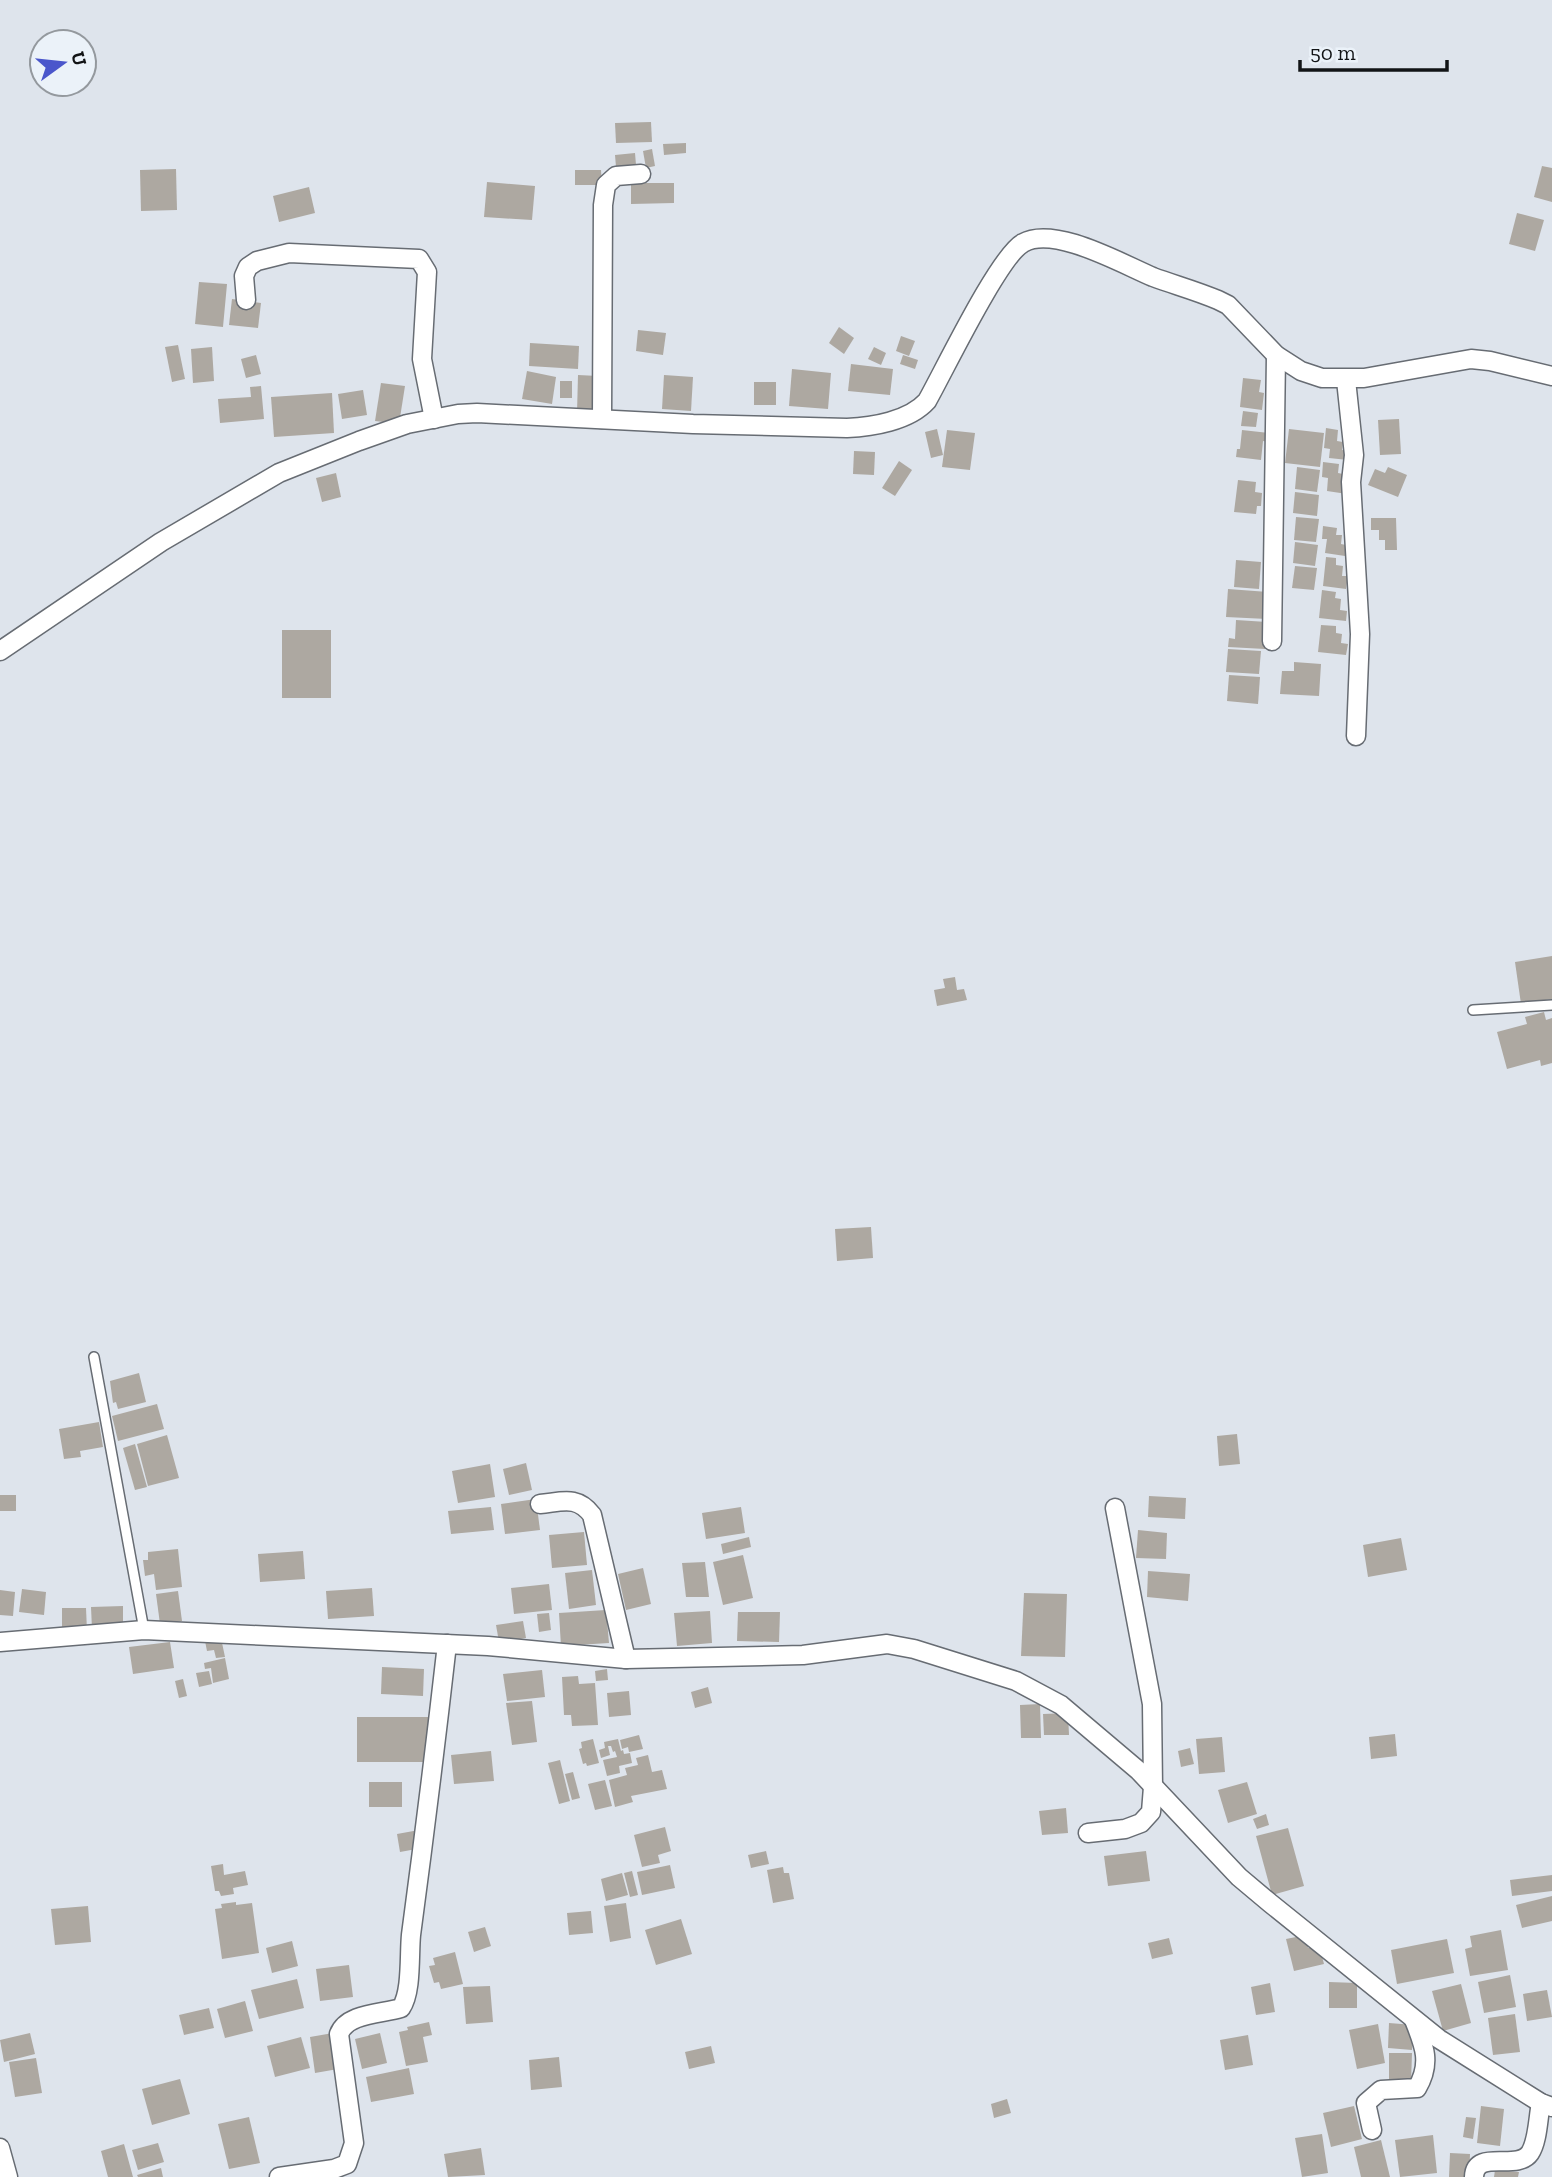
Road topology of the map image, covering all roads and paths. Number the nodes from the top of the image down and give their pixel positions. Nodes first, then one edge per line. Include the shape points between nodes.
1 (641, 174) dead end
2 (246, 300) dead end
3 (1276, 355) junction
4 (1552, 376) edge
5 (1346, 380) junction
6 (434, 419) junction
7 (602, 419) junction
8 (1272, 641) dead end
9 (0, 651) edge
10 (1356, 736) dead end
11 (1552, 1005) edge
12 (1473, 1010) dead end
13 (94, 1357) dead end
14 (540, 1504) dead end
15 (1115, 1508) dead end
16 (144, 1630) junction
17 (0, 1642) edge
18 (447, 1644) junction
19 (626, 1659) junction
20 (1153, 1787) junction
21 (1088, 1833) dead end
22 (1414, 2020) junction
23 (1547, 2105) edge
24 (1372, 2130) dead end
25 (0, 2148) edge
26 (8, 2177) edge
27 (279, 2177) edge
28 (1474, 2177) edge

1 - 7 street via 616,176 606,185
2 - 6 street via 248,267 289,253 419,259 427,272 422,359
3 - 5 street via 1301,371
3 - 7 street via 1218,300 1084,246 1037,238 1010,254 927,401 915,412 847,428
3 - 8 street
4 - 5 street via 1471,359
5 - 10 street via 1354,455 1351,482 1360,634
6 - 7 street via 477,413
6 - 9 street via 371,436 279,473 161,542
11 - 12 lane
13 - 16 lane
14 - 19 street via 583,1503 592,1515
15 - 20 street via 1152,1704
16 - 17 street
16 - 18 street
18 - 19 street
18 - 27 street via 408,1957 407,2000 401,2008 354,2019 339,2034 354,2143 348,2164
19 - 20 street via 803,1655 887,1644 914,1648 1016,1681 1061,1705 1119,1752
20 - 21 street via 1151,1812 1141,1823
20 - 22 street via 1239,1877
22 - 23 street
22 - 24 street via 1426,2048 1424,2077 1417,2088 1381,2090 1366,2103
23 - 28 street via 1532,2151 1525,2158 1480,2164
25 - 26 street

